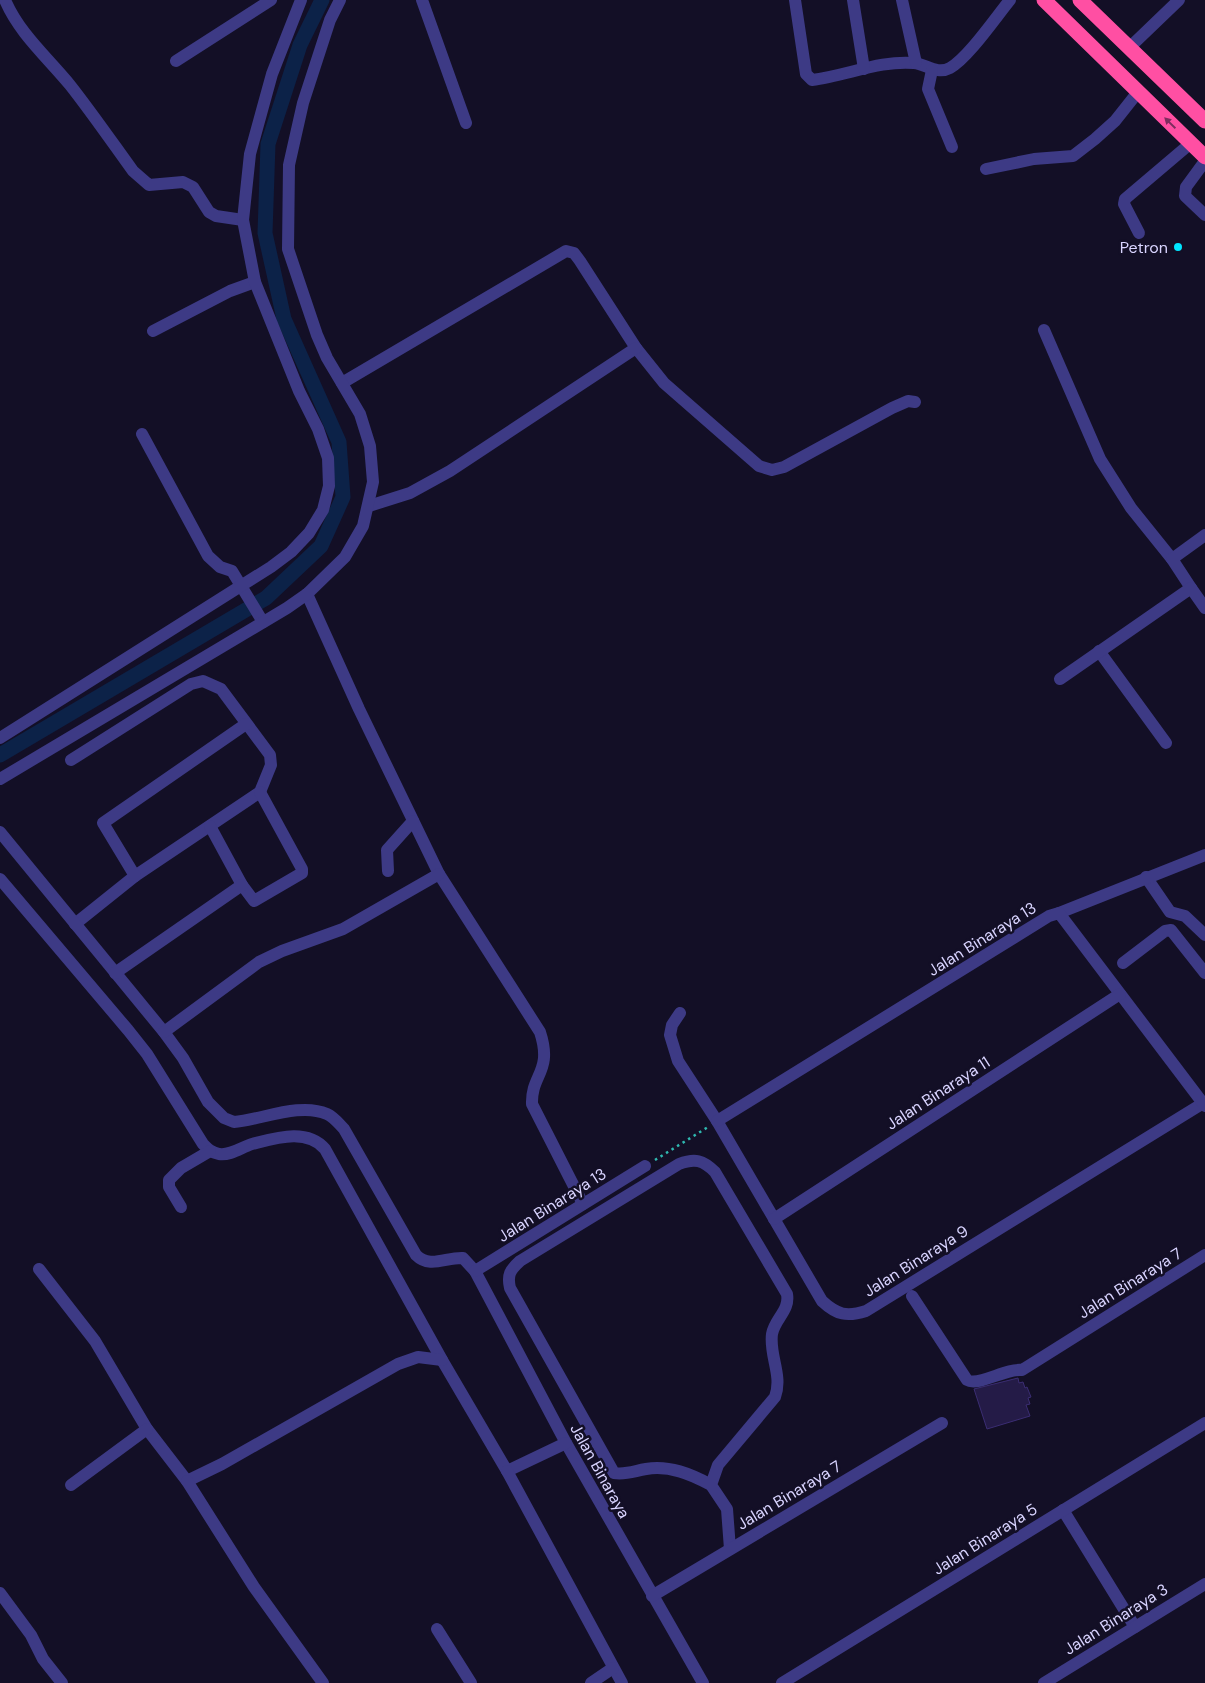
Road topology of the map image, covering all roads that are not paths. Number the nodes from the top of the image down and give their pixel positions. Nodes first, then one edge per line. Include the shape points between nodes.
1 (6, 0) edge
2 (271, 0) edge
3 (301, 0) edge
4 (340, 0) edge
5 (422, 0) edge
6 (795, 0) edge
7 (852, 0) edge
8 (902, 0) edge
9 (1010, 0) edge
10 (1044, 0) edge
11 (1080, 0) edge
12 (1179, 0) edge
13 (1129, 48) junction
14 (176, 61) dead end
15 (916, 63) junction
16 (864, 69) junction
17 (932, 70) junction
18 (1138, 92) junction
19 (1205, 121) edge
20 (466, 123) dead end
21 (1191, 143) junction
22 (952, 147) dead end
23 (1205, 157) edge
24 (1205, 161) edge
25 (986, 169) dead end
26 (1205, 215) edge
27 (244, 220) junction
28 (1139, 233) dead end
29 (255, 282) junction
30 (153, 330) dead end
31 (1044, 330) dead end
32 (636, 348) junction
33 (342, 383) junction
34 (915, 402) dead end
35 (142, 434) dead end
36 (369, 506) junction
37 (1205, 535) edge
38 (1172, 559) junction
39 (243, 588) junction
40 (1191, 588) junction
41 (307, 594) junction
42 (1205, 608) edge
43 (261, 619) junction
44 (1099, 651) junction
45 (1060, 679) dead end
46 (246, 724) junction
47 (0, 738) edge
48 (1166, 743) dead end
49 (71, 760) dead end
50 (0, 780) edge
51 (260, 792) junction
52 (413, 821) junction
53 (210, 826) junction
54 (0, 832) edge
55 (1205, 855) edge
56 (388, 872) dead end
57 (439, 874) junction
58 (135, 876) junction
59 (1146, 877) junction
60 (0, 879) edge
61 (242, 886) junction
62 (1170, 912) junction
63 (1059, 914) junction
64 (75, 924) junction
65 (1171, 930) junction
66 (1205, 935) edge
67 (1123, 963) dead end
68 (115, 972) junction
69 (1205, 973) edge
70 (1120, 994) junction
71 (680, 1013) dead end
72 (164, 1032) junction
73 (1204, 1104) edge
74 (717, 1121) junction
75 (210, 1151) junction
76 (645, 1166) road end
77 (583, 1204) junction
78 (181, 1207) dead end
79 (774, 1219) junction
80 (1205, 1255) edge
81 (39, 1269) dead end
82 (475, 1271) junction
83 (912, 1296) dead end
84 (442, 1360) junction
85 (942, 1423) dead end
86 (1205, 1423) edge
87 (147, 1429) junction
88 (566, 1443) junction
89 (507, 1471) junction
90 (187, 1481) junction
91 (71, 1485) dead end
92 (710, 1485) junction
93 (1063, 1510) junction
94 (730, 1549) junction
95 (1205, 1584) edge
96 (0, 1593) edge
97 (652, 1596) junction
98 (1135, 1627) junction
99 (438, 1630) dead end
100 (613, 1668) junction
101 (62, 1683) edge
102 (323, 1683) edge
103 (471, 1683) edge
104 (592, 1683) edge
105 (622, 1683) edge
106 (703, 1683) edge
107 (782, 1683) edge
108 (1044, 1683) edge

1 - 27 street via 24,33 90,110 141,179 149,185 183,182 197,192 209,212
2 - 14 street
3 - 27 street via 272,74 250,154
4 - 33 street via 330,20 306,93 289,165 288,249 317,335
5 - 20 street
6 - 16 street via 807,77 820,79
7 - 16 street
8 - 15 street
9 - 17 street via 956,64 944,71
10 - 18 highway
11 - 13 highway
12 - 13 street
13 - 19 highway
15 - 16 street
15 - 17 street
17 - 22 street via 928,89
21 -> 18 highway
18 - 25 street via 1115,121 1073,156 1034,159
21 - 23 highway
21 - 28 street via 1125,199 1124,204
24 - 26 street via 1186,187 1185,196
27 - 29 street
29 - 30 street
29 - 39 street via 318,429 328,458 330,486 323,510 309,533 291,552
31 - 38 street via 1100,459 1131,508
32 - 33 street via 580,261 574,253 566,251
32 - 34 street via 664,383 759,466 772,470 784,467 892,408 908,401
32 - 36 street via 450,471 410,493
33 - 36 street via 360,414 370,446 373,482
35 - 39 street via 208,556 220,567 232,571
36 - 41 street via 363,526 344,556
37 - 38 street
38 - 40 street
39 - 43 street
39 - 47 street
40 - 42 street
40 - 44 street
41 - 43 street
41 - 52 street
43 - 50 street
44 - 45 street
44 - 48 street
46 - 49 street via 221,689 198,682
46 - 51 street via 270,755 270,765
46 - 58 street via 103,823
51 - 53 street
51 - 61 street via 302,873 254,901
52 - 56 street via 387,850
52 - 57 street
53 - 58 street
53 - 61 street
54 - 64 street
55 - 59 street
57 - 72 street via 343,929 259,962
57 - 77 street via 540,1032 546,1049 532,1104
58 - 64 street
59 - 62 street
59 - 63 street
60 - 75 street via 147,1054
61 - 68 street
62 - 65 street
62 - 66 street via 1185,916
63 - 70 street, Jalan Binaraya 13
63 - 74 street, Jalan Binaraya 13 via 1049,916
64 - 68 street
65 - 67 street via 1165,931
65 - 69 street
68 - 72 street
70 - 73 street, Jalan Binaraya 13
70 - 79 street, Jalan Binaraya 11
71 - 74 street, Jalan Binaraya 9 via 671,1030 672,1046 678,1061
72 - 82 street via 208,1102 224,1118 234,1122 286,1111 316,1111 332,1117 344,1129 416,1255 431,1263 451,1257 463,1258
73 - 79 street, Jalan Binaraya 9 via 866,1311 854,1315 841,1315 822,1301
74 - 79 street, Jalan Binaraya 9
75 - 78 street via 181,1168 169,1180 169,1187
75 - 84 street via 228,1154 252,1144 301,1135 319,1142
76 - 77 street, Jalan Binaraya 13
77 - 82 street, Jalan Binaraya 13
80 - 83 street, Jalan Binaraya 7 via 1022,1370 1012,1369 976,1382 970,1382
81 - 87 street via 107,1358
82 - 88 street, Jalan Binaraya
84 - 89 street
84 - 90 street via 418,1358 398,1364
85 - 94 street, Jalan Binaraya 7
86 - 93 street, Jalan Binaraya 5
87 - 90 street
87 - 91 street
88 - 89 street
88 - 97 street, Jalan Binaraya
89 - 100 street
90 - 102 street via 254,1587
92 - 92 street via 718,1466 775,1397 779,1387 773,1332 788,1301 787,1294 715,1172 707,1164 690,1160 520,1261 507,1277 514,1296 614,1473 669,1468
92 - 94 street via 727,1510
93 - 98 street
93 - 107 street, Jalan Binaraya 5
94 - 97 street, Jalan Binaraya 7
95 - 98 street, Jalan Binaraya 3
96 - 101 street
97 - 106 street, Jalan Binaraya
98 - 108 street, Jalan Binaraya 3
99 - 103 street
100 - 104 street
100 - 105 street

